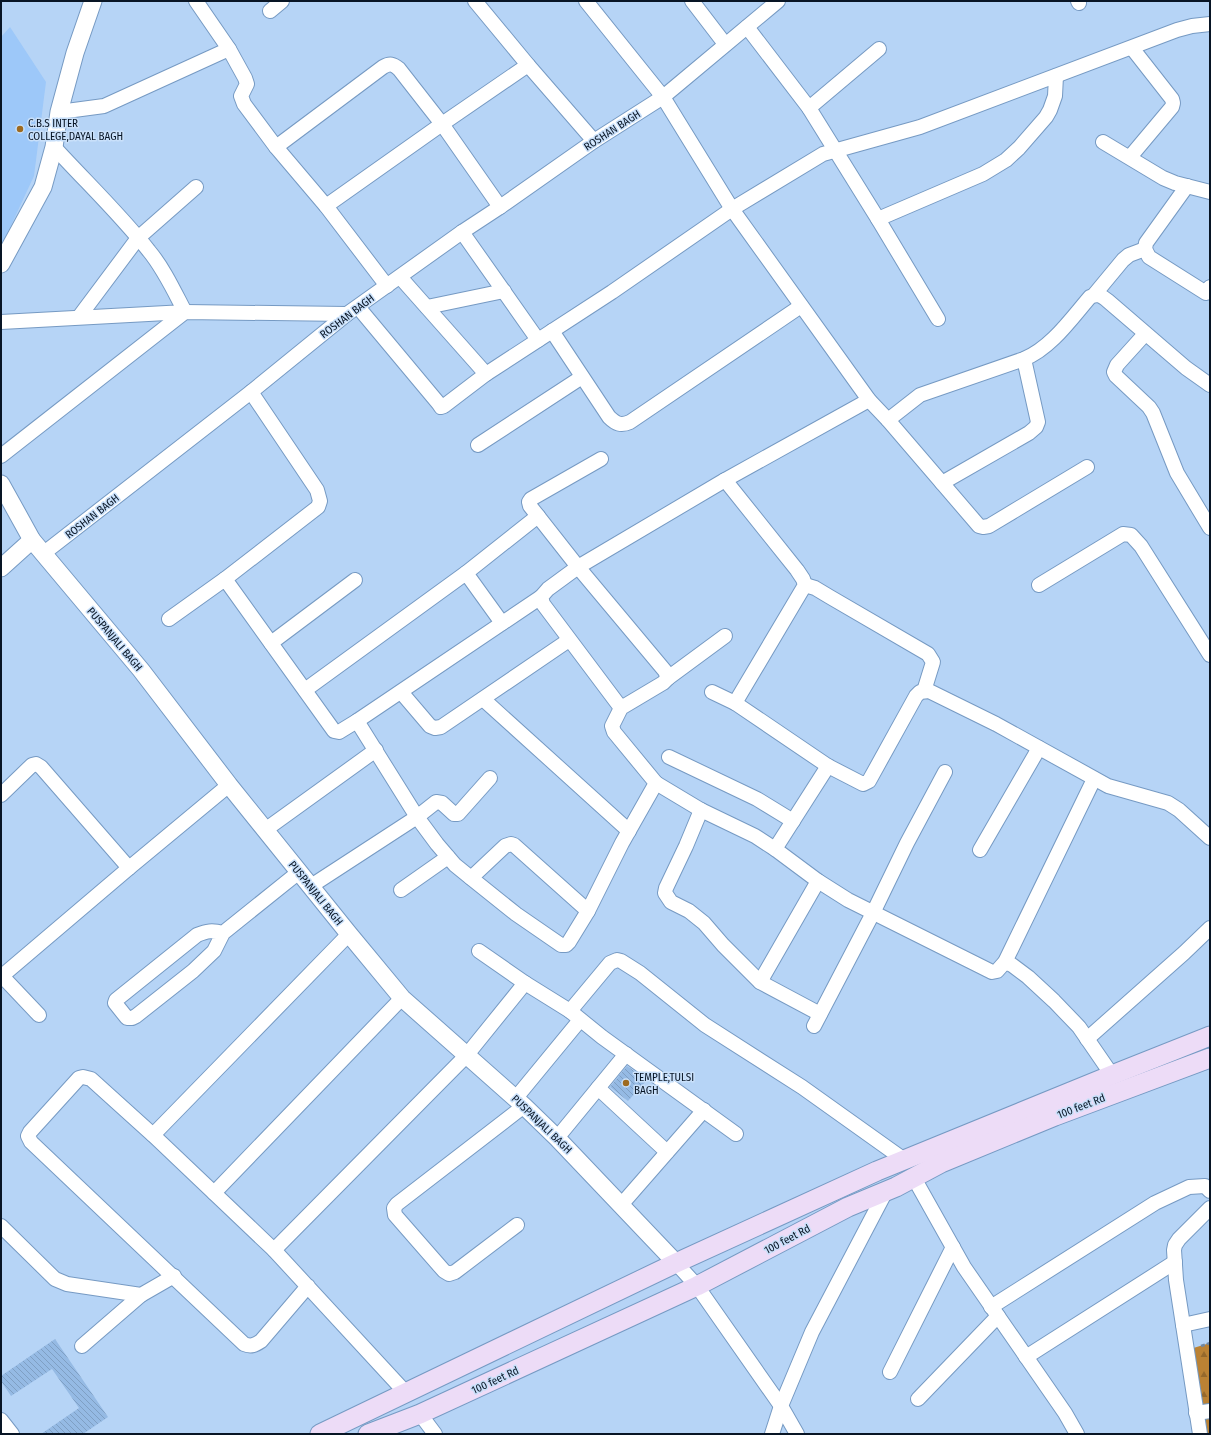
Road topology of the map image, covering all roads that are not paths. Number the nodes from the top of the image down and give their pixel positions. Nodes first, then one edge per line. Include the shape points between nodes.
1 (93, 1) edge
2 (196, 1) edge
3 (282, 1) edge
4 (475, 1) edge
5 (586, 1) edge
6 (692, 1) edge
7 (778, 1) edge
8 (270, 11) dead end
9 (1210, 24) edge
10 (747, 27) junction
11 (725, 44) junction
12 (1132, 48) junction
13 (229, 49) junction
14 (879, 49) dead end
15 (528, 65) junction
16 (1056, 76) junction
17 (663, 97) junction
18 (808, 108) junction
19 (59, 112) junction
20 (442, 124) junction
21 (594, 141) junction
22 (1103, 142) dead end
23 (54, 147) junction
24 (276, 147) junction
25 (835, 150) junction
26 (1130, 157) junction
27 (1187, 186) junction
28 (196, 187) dead end
29 (1210, 192) edge
30 (326, 206) junction
31 (500, 207) junction
32 (732, 209) junction
33 (878, 219) junction
34 (462, 232) junction
35 (138, 238) junction
36 (1145, 249) junction
37 (1, 264) edge
38 (400, 277) junction
39 (387, 286) junction
40 (504, 290) junction
41 (1209, 292) edge
42 (1094, 295) junction
43 (801, 306) junction
44 (427, 307) junction
45 (353, 311) junction
46 (185, 312) junction
47 (79, 317) junction
48 (938, 319) dead end
49 (1, 322) edge
50 (552, 331) junction
51 (1145, 334) junction
52 (538, 340) junction
53 (1024, 359) junction
54 (486, 374) junction
55 (582, 377) junction
56 (1210, 385) edge
57 (251, 392) junction
58 (869, 400) junction
59 (888, 420) junction
60 (478, 445) dead end
61 (1, 456) edge
62 (601, 460) dead end
63 (1087, 467) dead end
64 (725, 480) junction
65 (942, 483) junction
66 (1, 484) edge
67 (538, 516) junction
68 (1210, 528) edge
69 (32, 540) junction
70 (44, 553) junction
71 (578, 567) junction
72 (1, 568) edge
73 (466, 573) junction
74 (225, 579) junction
75 (355, 580) dead end
76 (805, 585) junction
77 (1039, 585) dead end
78 (541, 597) junction
79 (169, 619) dead end
80 (502, 623) junction
81 (725, 636) dead end
82 (569, 640) junction
83 (271, 643) junction
84 (1210, 655) edge
85 (668, 678) junction
86 (305, 690) junction
87 (924, 691) junction
88 (401, 692) junction
89 (712, 692) dead end
90 (483, 699) junction
91 (735, 703) junction
92 (621, 708) junction
93 (357, 721) junction
94 (1040, 748) junction
95 (376, 750) junction
96 (669, 757) dead end
97 (828, 766) junction
98 (945, 772) dead end
99 (490, 778) dead end
100 (1094, 779) junction
101 (656, 782) junction
102 (229, 786) junction
103 (1, 795) edge
104 (701, 810) junction
105 (418, 817) junction
106 (793, 821) junction
107 (265, 830) junction
108 (629, 831) junction
109 (1210, 838) edge
110 (775, 849) junction
111 (980, 850) dead end
112 (448, 857) junction
113 (129, 868) junction
114 (300, 872) junction
115 (471, 878) junction
116 (818, 881) junction
117 (311, 886) junction
118 (401, 890) dead end
119 (588, 911) junction
120 (873, 913) junction
121 (1210, 928) edge
122 (223, 933) junction
123 (349, 934) junction
124 (479, 951) dead end
125 (1005, 962) junction
126 (2, 976) edge
127 (760, 982) junction
128 (525, 983) junction
129 (402, 998) junction
130 (39, 1015) dead end
131 (575, 1016) junction
132 (1210, 1036) edge
133 (1087, 1039) junction
134 (626, 1054) junction
135 (466, 1056) junction
136 (1210, 1058) edge
137 (1112, 1075) junction
138 (598, 1088) junction
139 (520, 1102) junction
140 (704, 1110) junction
141 (736, 1134) dead end
142 (153, 1135) junction
143 (557, 1138) junction
144 (667, 1152) junction
145 (903, 1159) junction
146 (914, 1178) junction
147 (886, 1191) junction
148 (1210, 1191) edge
149 (214, 1193) junction
150 (621, 1205) junction
151 (1210, 1208) edge
152 (1, 1226) edge
153 (517, 1226) dead end
154 (953, 1247) junction
155 (274, 1250) junction
156 (1175, 1262) junction
157 (676, 1263) junction
158 (174, 1276) junction
159 (308, 1286) junction
160 (697, 1286) junction
161 (141, 1295) junction
162 (995, 1312) junction
163 (1210, 1320) edge
164 (1183, 1325) junction
165 (82, 1346) dead end
166 (1026, 1357) junction
167 (890, 1372) dead end
168 (406, 1393) junction
169 (918, 1399) dead end
170 (781, 1406) junction
171 (1203, 1412) edge
172 (420, 1414) junction
173 (1, 1420) edge
174 (12, 1434) edge
175 (320, 1434) edge
176 (368, 1434) edge
177 (435, 1434) edge
178 (772, 1434) edge
179 (796, 1434) edge
180 (1077, 1434) edge
181 (1200, 1434) edge

1 - 19 street
2 - 13 street
3 - 8 street
4 - 15 street
5 - 17 street
6 - 11 street
7 - 10 street, ROSHAN BAGH
9 - 12 street via 1192,26
10 - 11 street, ROSHAN BAGH
10 - 18 street
11 - 17 street, ROSHAN BAGH
12 - 16 street
12 - 26 street via 1173,102 1172,107
13 - 19 street via 104,106
13 - 24 street via 246,80 247,84 241,96 244,104
14 - 18 street
15 - 20 street
15 - 21 street
16 - 25 street via 920,126
16 - 33 street via 1054,96 1046,117 1020,148 1006,160 983,174
17 - 21 street, ROSHAN BAGH
17 - 32 street
18 - 25 street
19 - 23 street
20 - 24 street via 399,69 388,64
20 - 30 street
20 - 31 street
21 - 31 street, ROSHAN BAGH
22 - 26 street
23 - 35 street via 120,215
23 - 37 street via 42,187
24 - 30 street
25 - 32 street via 823,154
25 - 33 street
26 - 27 street via 1164,178
27 - 29 street
27 - 36 street via 1146,243
28 - 35 street
30 - 39 street
31 - 34 street, ROSHAN BAGH
32 - 43 street
32 - 50 street
33 - 48 street
34 - 38 street, ROSHAN BAGH
34 - 40 street
35 - 46 street via 168,280
35 - 47 street
36 - 41 street via 1149,257
36 - 42 street via 1123,260
38 - 39 street, ROSHAN BAGH
38 - 44 street
39 - 45 street, ROSHAN BAGH
40 - 44 street
40 - 52 street
42 - 51 street via 1102,296
42 - 53 street via 1048,345
43 - 55 street via 626,424 620,425 609,417
43 - 58 street
44 - 54 street
45 - 46 street
45 - 54 street via 441,407
45 - 57 street, ROSHAN BAGH
46 - 47 street
46 - 61 street
47 - 49 street
50 - 52 street
50 - 55 street
51 - 56 street
51 - 68 street via 1117,365 1114,372 1153,413 1177,473
52 - 54 street
53 - 59 street via 920,395
53 - 65 street via 1038,422 1036,427
55 - 60 street
57 - 70 street, ROSHAN BAGH
57 - 74 street via 317,490 320,501 318,508
58 - 59 street
58 - 64 street
59 - 65 street
62 - 67 street via 531,498 530,506
63 - 65 street via 986,527 979,526
64 - 71 street
64 - 76 street via 797,570
66 - 69 street, PUSPANJALI BAGH
67 - 71 street
67 - 73 street
69 - 70 street, PUSPANJALI BAGH
69 - 72 street
70 - 102 street, PUSPANJALI BAGH via 141,670
71 - 78 street
71 - 85 street via 665,671
73 - 80 street
73 - 86 street
74 - 79 street
74 - 83 street
75 - 83 street
76 - 87 street via 815,588 928,654 933,662
76 - 91 street
77 - 84 street via 1123,534 1131,535 1141,546
78 - 80 street
78 - 82 street
80 - 88 street
81 - 85 street
82 - 90 street
82 - 92 street
83 - 86 street
85 - 92 street
86 - 93 street via 334,731 339,732
87 - 94 street via 929,691 989,720
87 - 97 street via 916,696 869,781 861,784
88 - 90 street via 430,726 435,728 441,727
88 - 93 street
89 - 91 street
90 - 108 street
91 - 97 street
92 - 101 street via 612,726 614,732
93 - 95 street
94 - 100 street
94 - 111 street
95 - 105 street
95 - 107 street
96 - 106 street via 757,799
97 - 106 street
98 - 120 street
99 - 105 street via 458,814 436,802
100 - 109 street via 1114,788 1168,803
100 - 125 street
101 - 104 street
101 - 108 street
102 - 107 street, PUSPANJALI BAGH
102 - 113 street
103 - 113 street via 36,764
104 - 110 street via 755,836
104 - 127 street via 665,893 671,902 689,911 704,923
105 - 112 street
105 - 117 street
106 - 110 street
107 - 114 street, PUSPANJALI BAGH
108 - 119 street
110 - 116 street
112 - 115 street
112 - 118 street
113 - 126 street
114 - 117 street, PUSPANJALI BAGH
114 - 122 street
115 - 119 street via 505,846 511,844
115 - 119 street via 516,914 561,945 569,942
116 - 120 street
116 - 127 street
117 - 123 street, PUSPANJALI BAGH
120 - 125 street via 992,972 997,971
120 - 127 street via 817,1020
121 - 133 street
122 - 122 street via 214,951 136,1016 127,1018 116,1006 116,1000 197,935 207,931
123 - 129 street, PUSPANJALI BAGH
123 - 142 street
124 - 128 street
125 - 133 street via 1028,977 1054,1000
126 - 130 street
128 - 131 street
128 - 135 street
129 - 135 street, PUSPANJALI BAGH
129 - 149 street
131 - 134 street
131 - 139 street
131 - 145 street via 610,963 621,961 706,1025 802,1087
132 - 137 main road
133 - 137 street
134 - 138 street
134 - 140 street
135 - 139 street, PUSPANJALI BAGH
135 - 155 street
136 - 146 main road, 100 feet Rd via 1055,1116 940,1163
137 - 145 main road
138 - 143 street
138 - 144 street
139 - 143 street, PUSPANJALI BAGH
139 - 153 street via 394,1208 395,1215 444,1272 449,1274
140 - 141 street
140 - 144 street
142 - 149 street
142 - 158 street via 91,1079 83,1076 28,1136 31,1142
143 - 150 street, PUSPANJALI BAGH
144 - 150 street
145 - 157 main road
146 - 147 main road, 100 feet Rd
146 - 154 street
147 - 160 main road, 100 feet Rd via 848,1207
147 - 170 street via 812,1332
148 - 162 street via 1200,1185 1189,1187 1155,1203
149 - 155 street
150 - 157 street, PUSPANJALI BAGH
151 - 156 street via 1175,1245
152 - 161 street via 55,1279 67,1284
154 - 162 street
154 - 167 street
155 - 159 street
156 - 164 street
156 - 166 street
157 - 160 street
157 - 168 main road
158 - 159 street via 244,1344 250,1346 261,1341
158 - 161 street
159 - 168 street
160 - 170 street
160 - 172 main road, 100 feet Rd
161 - 165 street
162 - 166 street
162 - 169 street
163 - 164 street
164 - 171 street
166 - 180 street
168 - 175 main road
170 - 178 street
170 - 179 street
171 - 181 street
172 - 176 main road, 100 feet Rd
172 - 177 street
173 - 174 street

